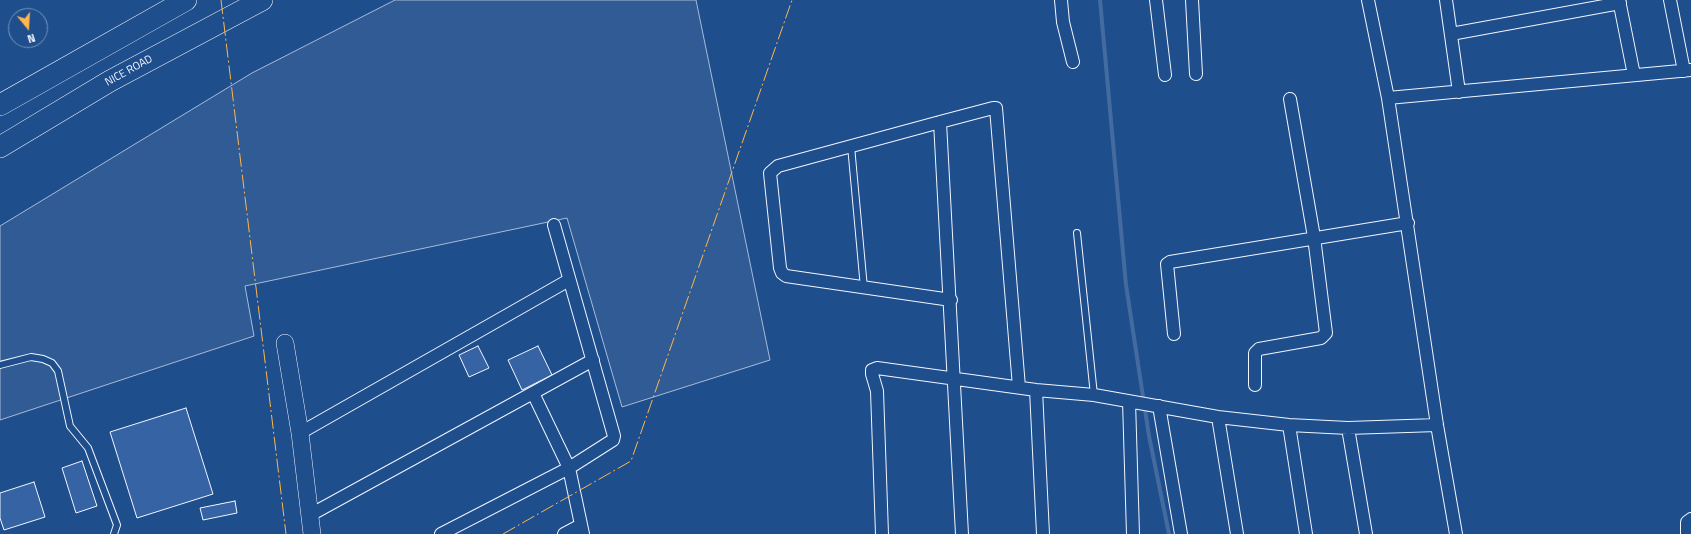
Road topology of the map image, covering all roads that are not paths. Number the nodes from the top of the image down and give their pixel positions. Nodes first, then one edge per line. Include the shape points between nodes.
1 (186, 0) edge
2 (262, 0) edge
3 (1061, 0) edge
4 (1156, 0) edge
5 (1192, 0) edge
6 (1368, 0) edge
7 (1446, 0) edge
8 (1670, 0) edge
9 (1620, 2) edge
10 (1451, 34) junction
11 (1073, 62) dead end
12 (1688, 71) edge
13 (1196, 74) dead end
14 (1165, 75) dead end
15 (1634, 75) junction
16 (1459, 92) junction
17 (1388, 98) junction
18 (1290, 99) dead end
19 (0, 105) edge
20 (940, 122) junction
21 (851, 146) junction
22 (0, 147) edge
23 (1408, 223) junction
24 (554, 225) dead end
25 (1077, 233) dead end
26 (1314, 238) junction
27 (569, 280) junction
28 (864, 288) junction
29 (951, 300) junction
30 (1174, 334) dead end
31 (285, 343) dead end
32 (593, 360) junction
33 (0, 365) edge
34 (954, 378) junction
35 (1255, 385) dead end
36 (1019, 387) junction
37 (1036, 390) junction
38 (533, 393) junction
39 (1094, 395) junction
40 (1128, 401) junction
41 (1159, 406) junction
42 (1218, 417) junction
43 (1289, 425) junction
44 (1437, 425) junction
45 (1348, 428) junction
46 (300, 433) junction
47 (569, 468) junction
48 (310, 515) junction
49 (1691, 520) edge
50 (582, 530) edge
51 (114, 534) edge
52 (312, 534) edge
53 (441, 534) edge
54 (564, 534) edge
55 (882, 534) edge
56 (962, 534) edge
57 (1043, 534) edge
58 (1133, 534) edge
59 (1181, 534) edge
60 (1237, 534) edge
61 (1306, 534) edge
62 (1366, 534) edge
63 (1456, 534) edge
64 (1687, 534) edge

1 - 19 highway
2 - 22 highway, NICE ROAD via 110,81
3 - 11 street via 1063,22
4 - 14 street
5 - 13 street
6 - 17 street
7 - 10 street
8 - 12 street
9 - 10 street
9 - 15 street
10 - 16 street
12 - 15 street
15 - 16 street
16 - 17 street
17 - 23 street
18 - 26 street
20 - 21 street
20 - 29 street
20 - 36 street via 993,108 996,108 998,113
21 - 28 lane
21 - 28 street via 778,166 770,173 782,273 786,276
23 - 26 street
23 - 44 street
24 - 27 street
25 - 39 lane
26 - 30 street via 1167,264
26 - 35 street via 1326,333 1321,338 1259,349 1255,353
27 - 32 street
27 - 46 street
28 - 29 street
29 - 34 street
31 - 46 street
32 - 38 street
32 - 47 street via 614,436 610,444
33 - 51 lane via 31,357 52,363 58,371 70,426 88,448 117,525
34 - 36 street
34 - 55 street via 877,368 872,370 877,391
34 - 56 street
36 - 37 street
37 - 39 street
37 - 57 street
38 - 47 street
38 - 48 street
39 - 40 street
40 - 41 street
40 - 58 street
41 - 42 street
41 - 59 street
42 - 43 street
42 - 60 street
43 - 45 street
43 - 61 street
44 - 45 street
44 - 63 street
45 - 62 street
46 - 48 street
47 - 50 street
47 - 53 street
48 - 52 street
49 - 64 street via 1687,522
50 - 54 street

